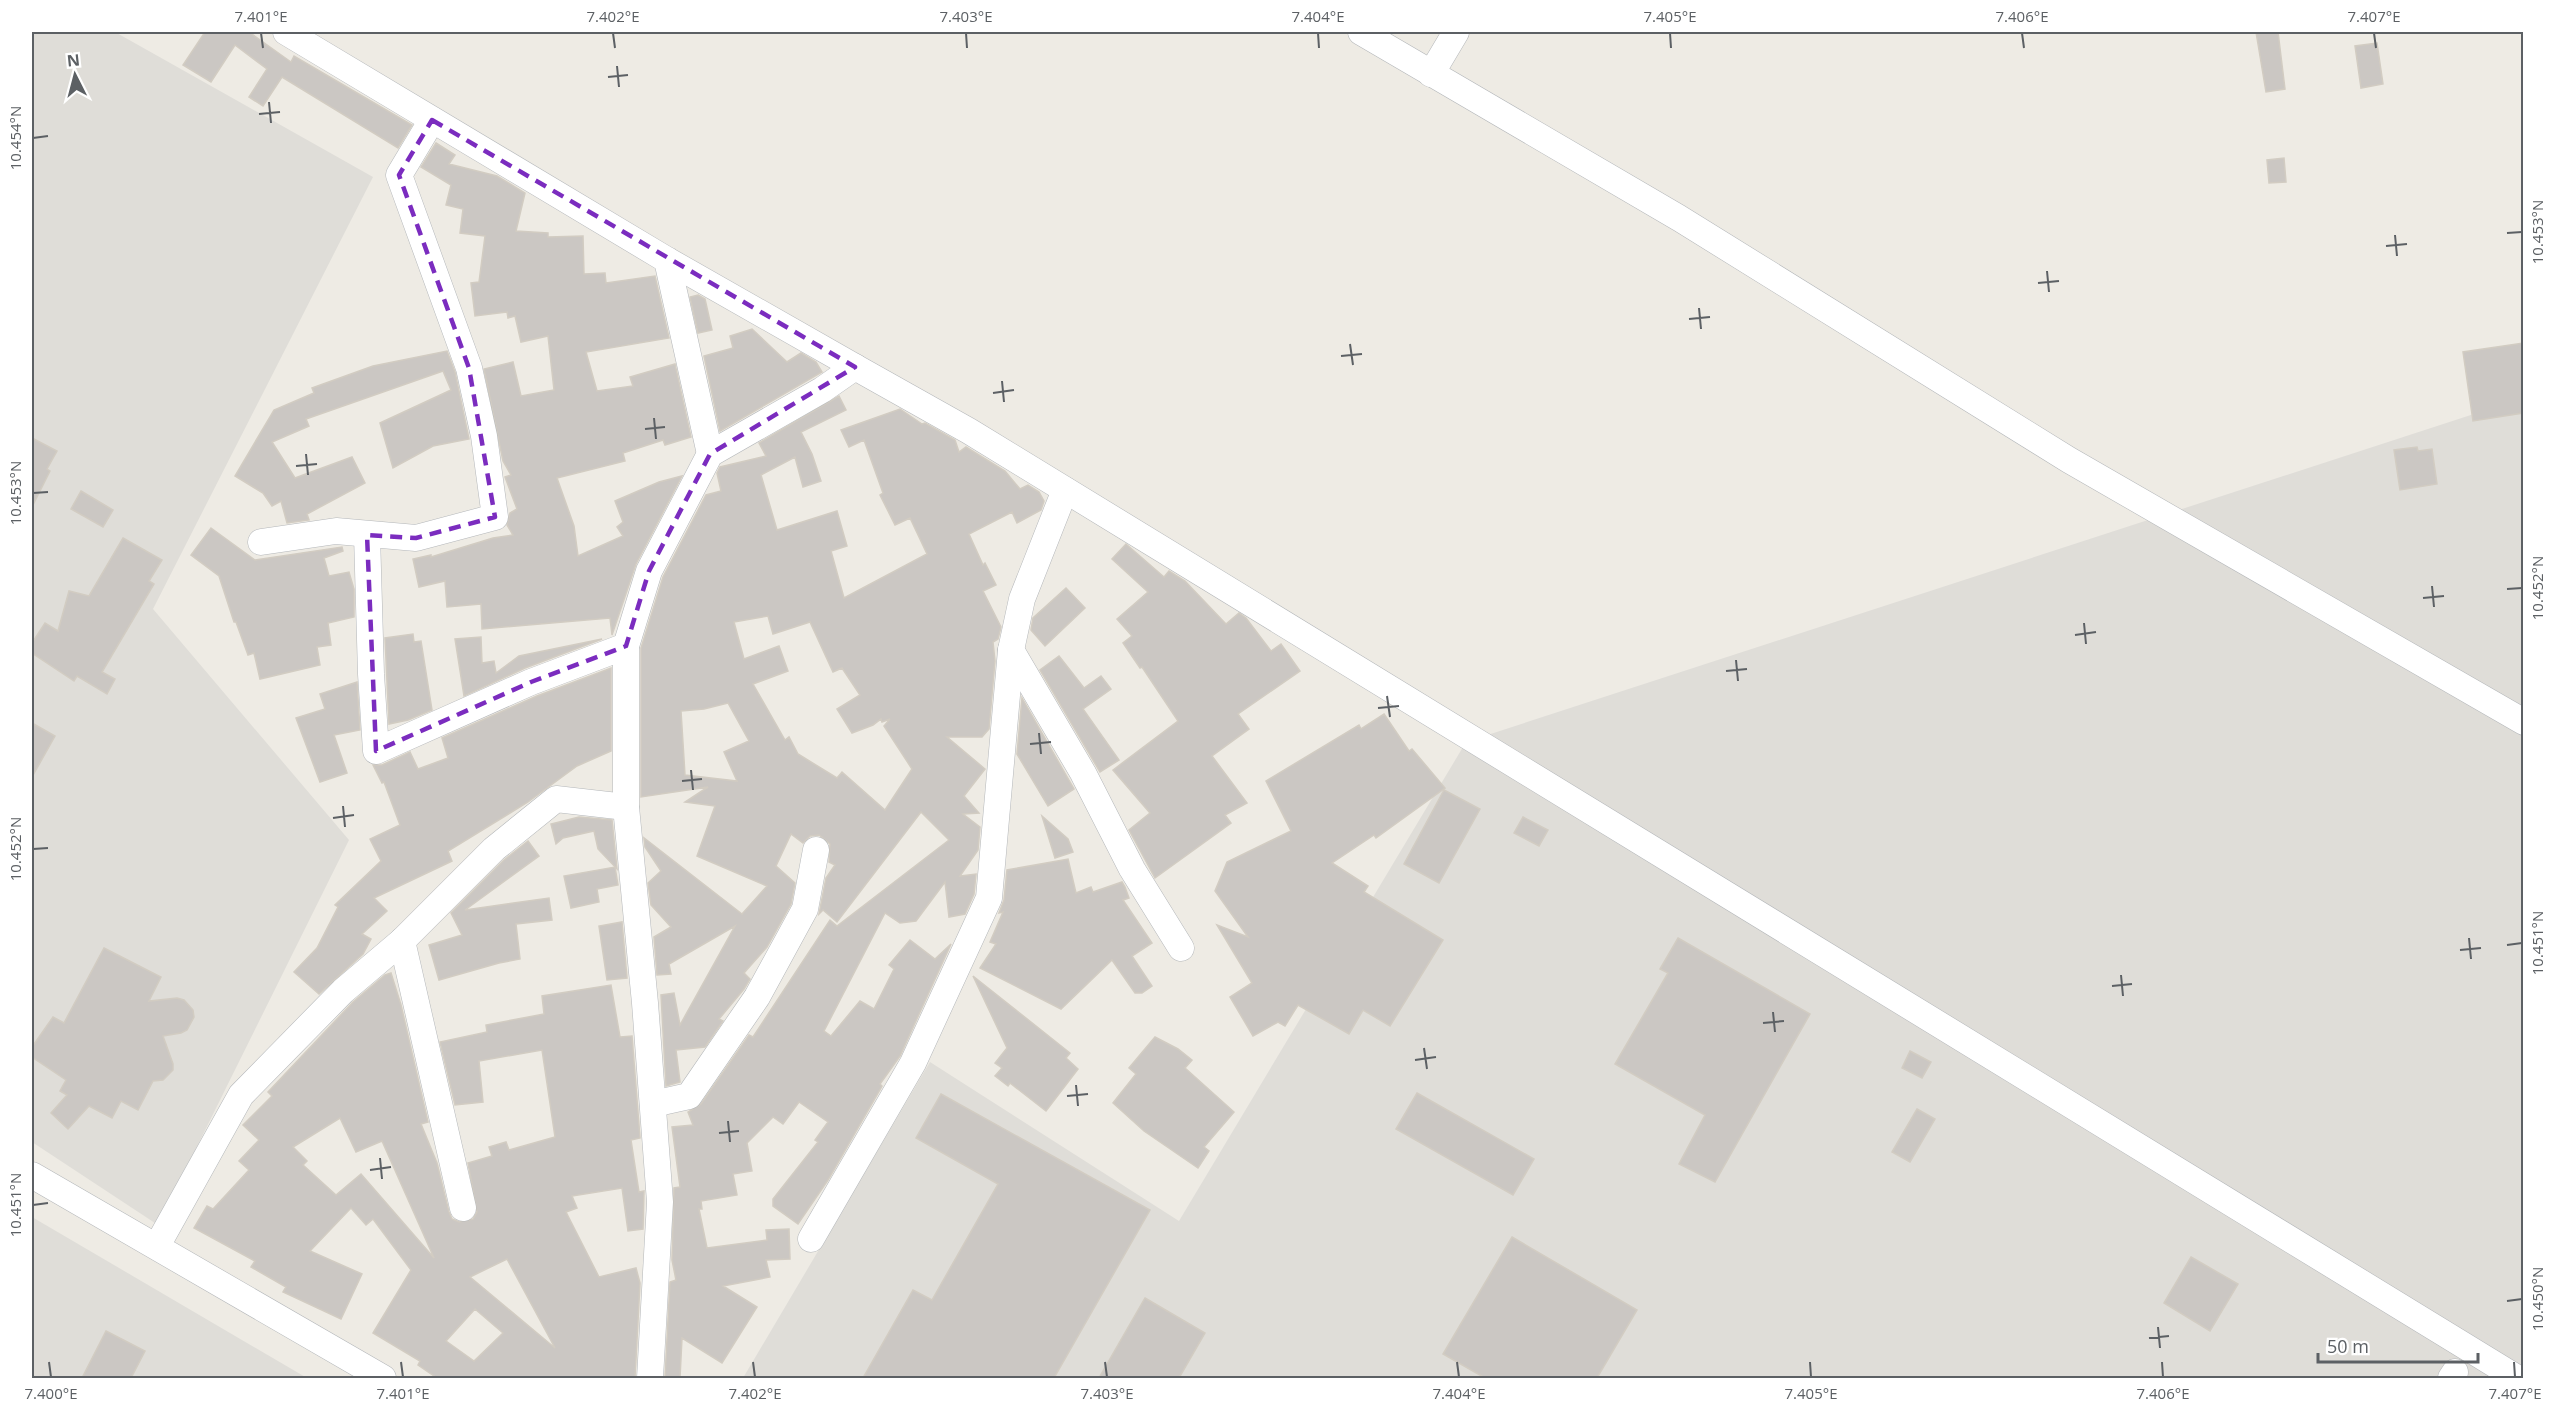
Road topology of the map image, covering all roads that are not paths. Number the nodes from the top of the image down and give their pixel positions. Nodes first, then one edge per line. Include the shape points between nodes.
1 (286, 32) edge
2 (1360, 32) edge
3 (1456, 32) edge
4 (1431, 74) junction
5 (432, 120) junction
6 (667, 260) junction
7 (855, 367) junction
8 (710, 454) junction
9 (1065, 490) junction
10 (367, 535) junction
11 (261, 542) dead end
12 (626, 646) junction
13 (1011, 650) junction
14 (2523, 722) edge
15 (626, 807) junction
16 (816, 850) dead end
17 (402, 941) junction
18 (1182, 948) dead end
19 (653, 1104) junction
20 (32, 1175) edge
21 (463, 1208) dead end
22 (811, 1239) dead end
23 (156, 1246) junction
24 (383, 1378) edge
25 (650, 1378) edge
26 (2517, 1378) edge

1 - 5 street
2 - 4 street
3 - 4 street
4 - 14 street via 1679,218 2069,460
5 - 6 street
5 - 10 street via 399,175 470,368 495,517 416,538
6 - 7 street
6 - 8 street
7 - 8 street
7 - 9 street
8 - 12 street via 649,571
9 - 13 street via 1022,599
9 - 26 street
10 - 11 street via 336,531
10 - 12 street via 375,751 531,682
12 - 15 street
13 - 18 street via 1083,773 1132,868
13 - 22 street via 988,898 913,1063
15 - 17 street via 556,799 494,849
15 - 19 street
16 - 19 street via 805,909 757,997 689,1096
17 - 21 street
17 - 23 street via 343,991 241,1095
19 - 25 street via 660,1202
20 - 23 street
23 - 24 street

